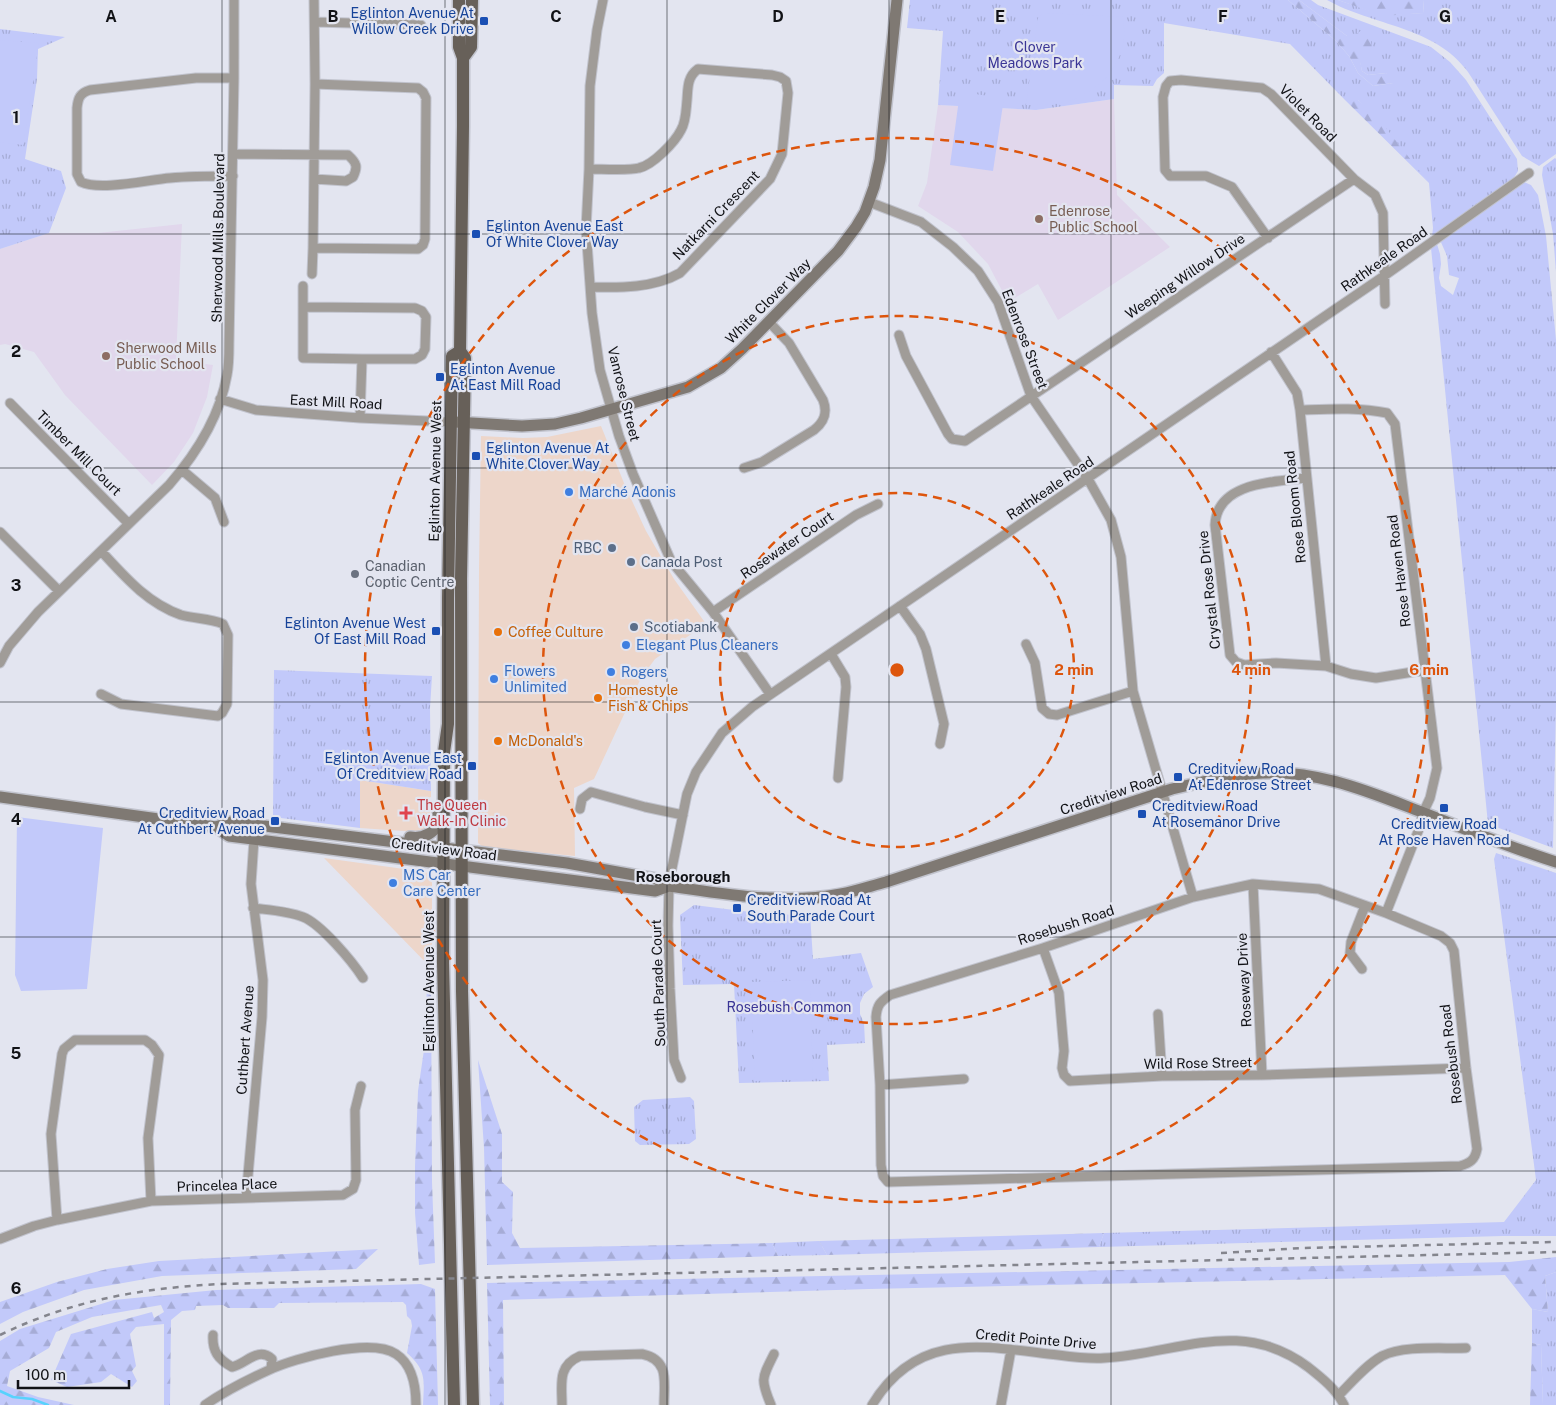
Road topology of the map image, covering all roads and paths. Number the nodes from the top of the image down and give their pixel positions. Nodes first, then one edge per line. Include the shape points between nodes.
1 (234, 0) edge
2 (314, 0) edge
3 (459, 0) edge
4 (472, 0) edge
5 (604, 0) edge
6 (897, 0) edge
7 (315, 22) junction
8 (421, 24) dead end
9 (463, 58) junction
10 (234, 78) junction
11 (315, 84) junction
12 (233, 154) junction
13 (314, 156) junction
14 (589, 169) junction
15 (1529, 173) dead end
16 (233, 176) junction
17 (314, 179) junction
18 (1354, 179) junction
19 (869, 202) junction
20 (1268, 238) junction
21 (313, 248) junction
22 (312, 274) dead end
23 (1384, 276) junction
24 (303, 286) dead end
25 (591, 287) junction
26 (1385, 304) dead end
27 (303, 307) junction
28 (769, 322) junction
29 (899, 335) dead end
30 (1271, 352) junction
31 (362, 359) junction
32 (1031, 396) junction
33 (220, 399) junction
34 (10, 403) dead end
35 (611, 410) junction
36 (1300, 410) junction
37 (360, 418) junction
38 (457, 422) junction
39 (744, 468) dead end
40 (182, 470) junction
41 (1306, 478) junction
42 (1088, 479) junction
43 (878, 504) dead end
44 (224, 522) dead end
45 (128, 523) junction
46 (0, 532) edge
47 (101, 551) junction
48 (60, 591) junction
49 (900, 606) junction
50 (713, 612) junction
51 (1026, 644) dead end
52 (831, 654) junction
53 (0, 663) edge
54 (1326, 666) junction
55 (1425, 670) junction
56 (1133, 691) junction
57 (101, 694) dead end
58 (770, 694) junction
59 (940, 744) dead end
60 (838, 778) dead end
61 (444, 786) junction
62 (1162, 792) junction
63 (0, 797) edge
64 (580, 809) dead end
65 (1423, 812) junction
66 (682, 815) junction
67 (255, 825) junction
68 (216, 827) junction
69 (254, 838) junction
70 (369, 838) junction
71 (444, 848) junction
72 (461, 850) junction
73 (1556, 862) edge
74 (444, 864) junction
75 (462, 866) junction
76 (1253, 884) junction
77 (669, 886) junction
78 (1193, 897) junction
79 (1365, 906) junction
80 (253, 908) junction
81 (1386, 913) junction
82 (1043, 948) junction
83 (1362, 969) dead end
84 (363, 978) dead end
85 (1158, 1014) dead end
86 (1466, 1068) junction
87 (1262, 1075) junction
88 (1162, 1076) junction
89 (681, 1078) dead end
90 (964, 1078) dead end
91 (880, 1085) junction
92 (361, 1086) dead end
93 (246, 1198) junction
94 (151, 1201) junction
95 (57, 1220) junction
96 (0, 1239) edge
97 (213, 1334) dead end
98 (1466, 1348) dead end
99 (1011, 1350) junction
100 (774, 1354) dead end
101 (271, 1369) junction
102 (1339, 1395) junction
103 (205, 1405) edge
104 (416, 1405) edge
105 (454, 1405) edge
106 (473, 1405) edge
107 (562, 1405) edge
108 (664, 1405) edge
109 (771, 1405) edge
110 (872, 1405) edge
111 (1001, 1405) edge
112 (1344, 1405) edge

1 - 10 street, Sherwood Mills Boulevard
2 - 7 street
3 - 9 main road, Eglinton Avenue West via 459,47
4 - 9 main road, Eglinton Avenue West via 471,47
5 - 14 street, Vanrose Street via 596,30 590,86
6 - 19 main road, White Clover Way via 880,160
7 - 8 street
7 - 11 street
9 - 38 main road, Eglinton Avenue West via 460,351 465,358
10 - 12 street, Sherwood Mills Boulevard
10 - 16 street via 196,78 90,90 78,98 77,108 77,174 81,182 101,186 172,178
11 - 13 street
11 - 21 street via 418,88 423,92 426,98 425,239 418,249
12 - 13 street
12 - 16 street, Sherwood Mills Boulevard
13 - 17 street
13 - 17 street via 348,155 358,169 353,178 346,181
14 - 25 street, Vanrose Street via 586,229
14 - 25 street, Natkarni Crescent via 640,168 663,152 682,129 689,81 698,69 772,75 786,81 782,154 770,180 680,273 655,284
15 - 23 street, Rathkeale Road
16 - 33 street, Sherwood Mills Boulevard via 229,344 227,374
17 - 21 street
18 - 20 street, Weeping Willow Drive
18 - 20 street, Violet Road via 1262,88 1170,81 1164,97 1165,170 1170,176 1206,176 1232,187
18 - 23 street, Violet Road via 1375,196 1383,213
19 - 28 main road, White Clover Way via 847,240
19 - 32 street, Edenrose Street via 921,222 978,271 998,302
20 - 32 street, Weeping Willow Drive
21 - 22 street
23 - 26 street, Violet Road
23 - 30 street, Rathkeale Road
24 - 27 street
25 - 35 street, Vanrose Street via 600,370
27 - 31 street via 303,358
27 - 31 street via 415,308 422,311 426,318 422,355 415,359
28 - 35 main road, White Clover Way via 728,362 704,379 679,391
28 - 39 street via 789,343 823,400 825,416 814,430 762,462
29 - 32 street, Weeping Willow Drive via 906,356 952,439 971,437
30 - 36 street, Rose Bloom Road via 1297,393
30 - 42 street, Rathkeale Road
31 - 37 street
32 - 42 street, Edenrose Street
33 - 37 street, East Mill Road via 256,410
33 - 40 street, Sherwood Mills Boulevard via 211,422
34 - 45 street, Timber Mill Court
35 - 38 main road, White Clover Way via 546,425
35 - 50 street, Vanrose Street via 632,474 671,561
36 - 41 street, Rose Bloom Road
36 - 55 street, Rose Haven Road via 1344,408 1377,411 1387,413 1395,424
37 - 38 street, East Mill Road
38 - 61 main road, Eglinton Avenue West
38 - 72 main road, Eglinton Avenue West via 461,579
40 - 44 street via 215,498
40 - 45 street, Sherwood Mills Boulevard
41 - 54 street, Rose Bloom Road
41 - 54 street, Crystal Rose Drive via 1245,488 1220,506 1215,515 1215,525 1230,655 1244,665
42 - 49 street, Rathkeale Road
42 - 56 street, Edenrose Street via 1111,520 1119,549
43 - 50 street, Rosewater Court via 856,515
45 - 47 street, Sherwood Mills Boulevard
46 - 48 street
47 - 48 street, Sherwood Mills Boulevard
47 - 57 street via 148,598 181,615 223,624 228,635 227,704 218,716 121,704
48 - 53 street, Sherwood Mills Boulevard via 23,629
49 - 52 street, Rathkeale Road
49 - 59 street via 920,634 926,649 944,724
50 - 58 street, Vanrose Street
51 - 56 street via 1035,663 1042,708 1049,714 1057,715
52 - 58 street, Rathkeale Road
52 - 60 street via 845,677 846,687
54 - 55 street, Crystal Rose Drive via 1376,678
55 - 65 street, Rose Haven Road via 1437,768
56 - 62 street, Edenrose Street
58 - 66 street, Rathkeale Road via 722,733 711,748 696,772
61 - 70 main road via 438,791 438,825 428,836 416,838 382,834
61 - 71 main road, Eglinton Avenue West
62 - 65 main road, Creditview Road via 1210,780 1263,773 1304,775 1336,781
62 - 77 main road, Creditview Road via 841,894 761,898
62 - 78 street, Edenrose Street
63 - 68 main road, Creditview Road
64 - 66 street via 582,799 591,792
65 - 73 main road, Creditview Road
65 - 81 street, Rose Haven Road via 1420,829
66 - 77 street, Rathkeale Road
67 - 68 main road, Creditview Road via 231,822
67 - 69 street, Cuthbert Avenue
67 - 70 main road, Creditview Road
68 - 69 main road, Creditview Road via 229,836
69 - 74 main road, Creditview Road
69 - 80 street, Cuthbert Avenue
70 - 71 main road, Creditview Road
71 - 72 main road, Creditview Road
71 - 74 main road, Eglinton Avenue West
72 - 75 main road, Eglinton Avenue West
72 - 77 main road, Creditview Road via 593,867 656,879
74 - 75 main road, Creditview Road
74 - 105 main road, Eglinton Avenue West via 444,1020
75 - 77 main road, Creditview Road via 655,891
75 - 106 main road, Eglinton Avenue West via 462,1020
76 - 78 street, Rosebush Road
76 - 79 street, Rosebush Road via 1319,889
76 - 87 street, Roseway Drive
77 - 89 street, South Parade Court via 674,1060
78 - 82 street, Rosebush Road
79 - 81 street, Rosebush Road
79 - 83 street via 1350,942 1350,954
80 - 84 street via 296,914 312,922 352,962
80 - 93 street, Cuthbert Avenue via 263,980
81 - 86 street, Rosebush Road via 1441,936 1450,943 1454,951
82 - 88 street, Wild Rose Street via 1061,1003 1064,1075 1070,1081
82 - 91 street, Rosebush Road via 890,995 881,1001 876,1017
85 - 88 street
86 - 87 street, Wild Rose Street
86 - 91 street, Rosebush Road via 1476,1157 1469,1163 1450,1166 888,1182 881,1165
87 - 88 street, Wild Rose Street
90 - 91 street
92 - 93 street, Princelea Place via 355,1110 356,1180 353,1189 343,1196
93 - 94 street, Princelea Place
94 - 95 street, Princelea Place
94 - 95 street via 148,1138 159,1055 144,1040 75,1040 62,1054 51,1134
95 - 96 street, Princelea Place
97 - 101 street via 212,1345 216,1355 232,1368 262,1353 272,1359
98 - 102 street via 1410,1349 1382,1356
99 - 102 street, Credit Pointe Drive via 1102,1359 1217,1340 1250,1341 1296,1358
99 - 110 street, Credit Pointe Drive via 973,1346 936,1352 892,1378
99 - 111 street
100 - 109 street via 763,1376
101 - 103 street via 225,1391
101 - 104 street via 348,1348 382,1348 396,1353 410,1369 416,1388
102 - 112 street, Credit Pointe Drive
107 - 108 street via 564,1368 571,1360 580,1356 642,1354 652,1356 663,1370

